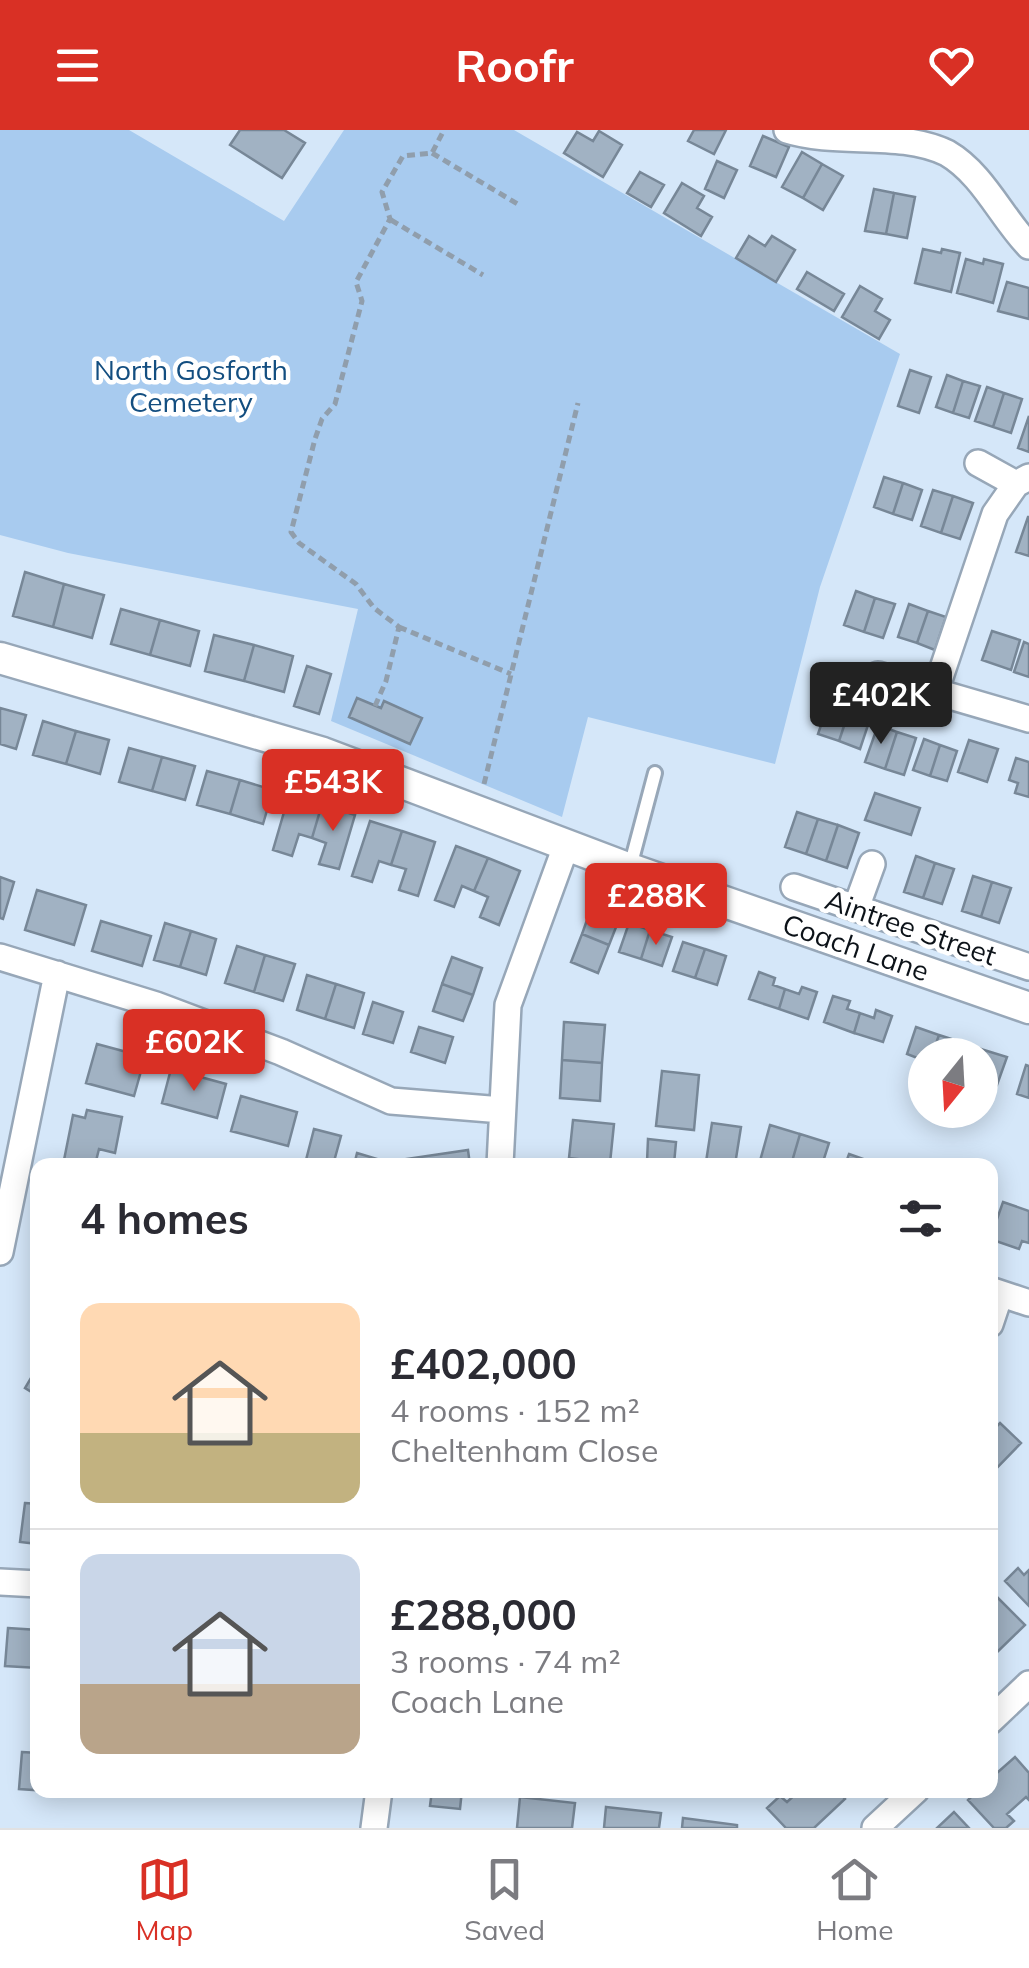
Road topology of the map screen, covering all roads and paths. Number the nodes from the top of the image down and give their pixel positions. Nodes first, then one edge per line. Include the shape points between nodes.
1 (444, 130) edge
2 (787, 130) edge
3 (921, 136) edge
4 (432, 153) junction
5 (521, 206) dead end
6 (390, 219) junction
7 (1029, 246) edge
8 (483, 274) dead end
9 (578, 403) dead end
10 (978, 463) dead end
11 (1022, 481) edge
12 (400, 627) junction
13 (0, 658) edge
14 (511, 674) junction
15 (878, 675) dead end
16 (935, 692) junction
17 (375, 706) dead end
18 (1029, 719) edge
19 (655, 773) dead end
20 (477, 812) junction
21 (566, 846) junction
22 (872, 864) dead end
23 (630, 869) junction
24 (794, 886) dead end
25 (856, 908) junction
26 (0, 957) edge
27 (1029, 967) edge
28 (56, 974) junction
29 (1029, 1008) edge
30 (502, 1110) junction
31 (500, 1158) edge
32 (0, 1252) edge
33 (998, 1293) edge
34 (1029, 1303) edge
35 (0, 1582) edge
36 (30, 1584) edge
37 (1029, 1684) edge
38 (998, 1713) edge
39 (377, 1798) edge
40 (907, 1798) edge
41 (374, 1828) edge
42 (875, 1828) edge

1 - 4 path
2 - 3 street via 824,138
3 - 7 street via 975,176
4 - 5 path
4 - 6 path via 404,156 382,192
6 - 8 path
6 - 12 path via 356,282 362,301 335,404 314,439 291,532
9 - 14 path
10 - 11 street
11 - 16 street via 995,514
12 - 14 path
12 - 17 path
13 - 20 street, Coach Lane via 323,754
14 - 20 path
15 - 16 street
16 - 18 street
19 - 23 lane
20 - 21 street, Coach Lane
21 - 23 street, Coach Lane
21 - 30 street via 508,1005
22 - 25 street
23 - 29 street, Coach Lane
24 - 25 street, Aintree Street
25 - 27 street, Aintree Street
26 - 28 street
28 - 30 street via 156,1004 392,1101
28 - 32 street
30 - 31 street
33 - 34 street
35 - 36 street
37 - 38 street
39 - 41 street
40 - 42 street

